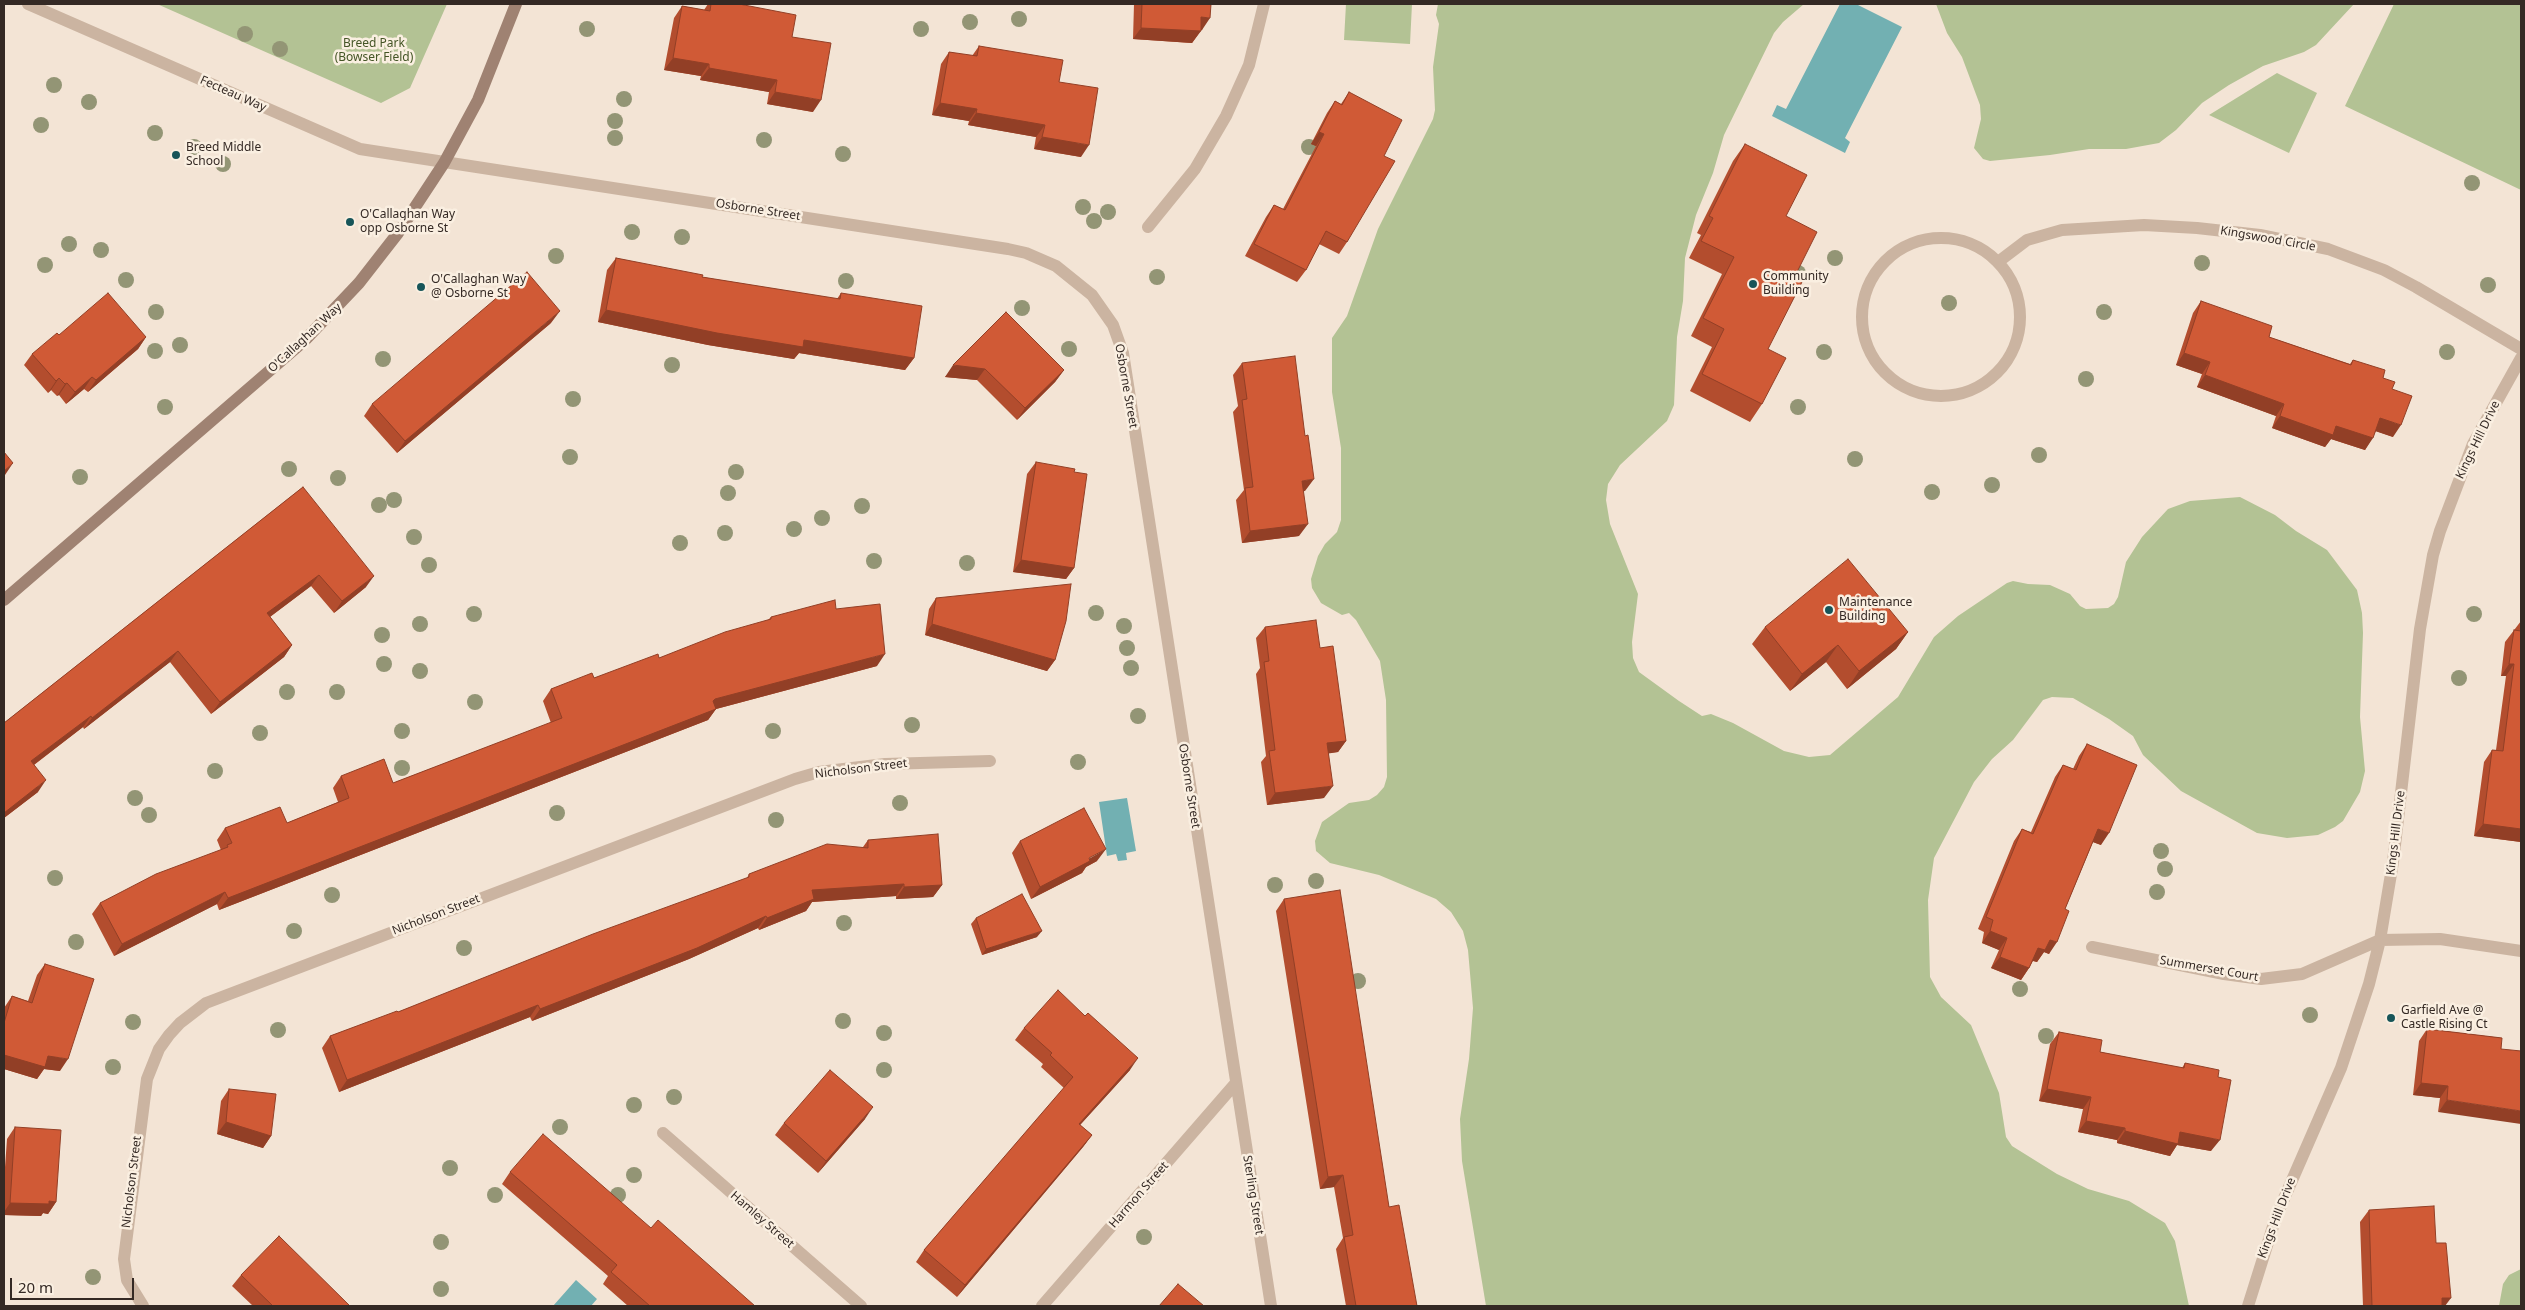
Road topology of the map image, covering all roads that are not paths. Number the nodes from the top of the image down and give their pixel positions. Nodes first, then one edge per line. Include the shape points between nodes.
1 (28, 4) edge
2 (516, 4) edge
3 (1264, 4) edge
4 (444, 163) junction
5 (1148, 227) dead end
6 (1998, 262) junction
7 (2521, 349) edge
8 (2521, 358) edge
9 (4, 600) edge
10 (990, 761) dead end
11 (2380, 940) junction
12 (2092, 947) dead end
13 (2521, 950) edge
14 (1235, 1084) junction
15 (663, 1133) dead end
16 (143, 1306) edge
17 (862, 1306) edge
18 (1042, 1306) edge
19 (1271, 1306) edge
20 (2248, 1306) edge

1 - 4 street, Fecteau Way via 346,144
2 - 4 street, O'Callaghan Way via 478,100
3 - 5 street via 1249,65 1226,116 1195,169
4 - 9 street, O'Callaghan Way via 416,208 375,263 315,330
4 - 14 street, Osborne Street via 572,180 1026,253 1067,273 1096,300 1113,325 1123,353
6 - 6 street via 1976,246 1950,238 1922,240 1885,259 1869,282 1861,308 1868,349 1883,372 1905,388 1932,396 1959,394 1985,383 1995,374 2012,352 2020,326 2015,290
6 - 7 street, Kingswood Circle via 2028,240 2062,230 2144,225 2260,235 2328,249 2384,270
8 - 11 street, Kings Hill Drive via 2469,453 2446,510 2433,555 2420,629 2393,862
10 - 16 street, Nicholson Street via 885,764 819,772 795,779 206,1003 169,1035 159,1049 147,1079 124,1259 127,1280
11 - 12 street, Summerset Court via 2302,974 2261,979
11 - 13 street via 2440,939
11 - 20 street, Kings Hill Drive via 2352,1040 2276,1217
14 - 18 street, Harmon Street
14 - 19 street, Sterling Street
15 - 17 street, Hamley Street

